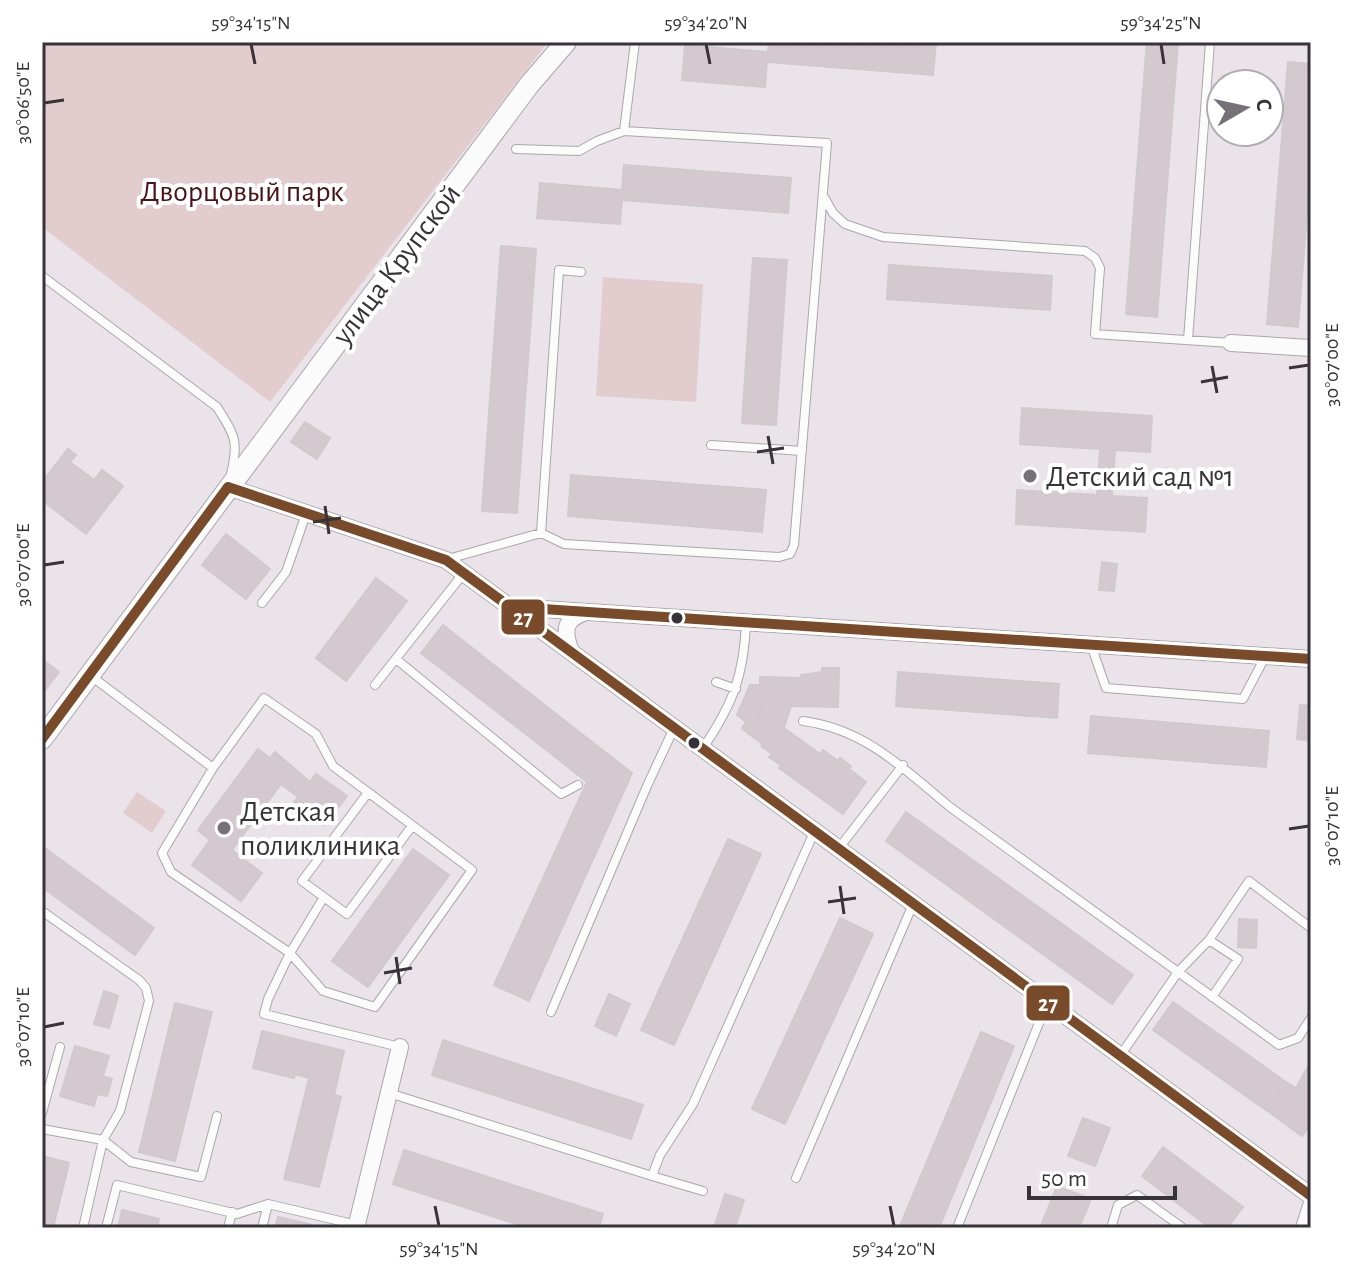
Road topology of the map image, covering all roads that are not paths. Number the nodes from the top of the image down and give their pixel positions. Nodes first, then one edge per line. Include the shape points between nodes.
1 (566, 42) edge
2 (635, 42) edge
3 (1210, 42) edge
4 (624, 131) junction
5 (516, 149) dead end
6 (823, 195) junction
7 (581, 272) dead end
8 (42, 276) edge
9 (1188, 340) junction
10 (1231, 343) joint
11 (1311, 348) edge
12 (711, 445) dead end
13 (802, 451) junction
14 (228, 487) junction
15 (307, 513) junction
16 (541, 533) junction
17 (446, 560) junction
18 (463, 574) junction
19 (262, 603) dead end
20 (512, 607) junction
21 (587, 612) junction
22 (746, 621) junction
23 (1091, 645) junction
24 (570, 649) junction
25 (1266, 657) junction
26 (396, 659) junction
27 (1311, 659) edge
28 (91, 676) junction
29 (716, 682) dead end
30 (375, 685) dead end
31 (736, 689) junction
32 (803, 721) dead end
33 (675, 727) junction
34 (42, 739) edge
35 (703, 748) junction
36 (903, 765) junction
37 (213, 768) junction
38 (578, 785) dead end
39 (367, 794) junction
40 (412, 826) junction
41 (815, 830) junction
42 (839, 848) junction
43 (324, 897) junction
44 (913, 903) junction
45 (42, 911) edge
46 (1311, 928) edge
47 (1209, 940) junction
48 (290, 953) junction
49 (1178, 972) junction
50 (1212, 997) junction
51 (1047, 1003) junction
52 (551, 1012) dead end
53 (1311, 1018) edge
54 (60, 1047) dead end
55 (400, 1047) joint
56 (1120, 1056) junction
57 (389, 1092) junction
58 (42, 1113) edge
59 (217, 1116) dead end
60 (42, 1129) edge
61 (103, 1140) junction
62 (652, 1176) junction
63 (796, 1178) dead end
64 (703, 1191) dead end
65 (1311, 1196) edge
66 (268, 1204) junction
67 (1311, 1206) edge
68 (232, 1212) junction
69 (356, 1227) edge
70 (83, 1228) edge
71 (106, 1228) edge
72 (228, 1228) edge
73 (262, 1228) edge
74 (957, 1228) edge
75 (1111, 1228) edge
76 (1183, 1228) edge
77 (1304, 1228) edge

1 - 14 street, улица Крупской
2 - 4 lane
3 - 9 lane
4 - 5 lane via 579,151
4 - 6 lane via 827,143
6 - 9 lane via 845,224 883,237 1085,251 1100,268 1095,334
6 - 13 lane
7 - 16 lane via 559,270
8 - 14 lane via 217,407 237,450
9 - 10 lane
10 - 11 street
12 - 13 lane
13 - 16 lane via 790,554 564,544
14 - 15 street
14 - 28 street, улица Крупской
15 - 17 street
15 - 19 lane via 286,572
16 - 17 lane
17 - 18 street
18 - 20 street
18 - 26 lane
20 - 21 street
20 - 24 street
21 - 22 street
21 - 24 street via 569,619 565,632
22 - 23 street
22 - 31 lane
23 - 25 street
23 - 25 lane via 1106,688 1243,699
24 - 33 street
25 - 27 street
26 - 30 lane
26 - 38 lane via 561,794
28 - 34 street, улица Крупской
28 - 37 lane
29 - 31 lane
31 - 35 lane
32 - 36 lane via 828,724
33 - 35 street
33 - 52 lane
35 - 41 street
36 - 42 lane
36 - 49 lane via 950,807
37 - 39 lane via 264,698 316,734 333,766
37 - 48 lane via 162,853 171,872
39 - 40 lane
39 - 43 lane via 302,881
40 - 43 lane via 347,914
40 - 48 lane via 472,870 375,1007 323,991
41 - 42 street
41 - 62 lane via 693,1104
42 - 44 street
43 - 48 lane
44 - 51 street
44 - 63 lane
45 - 61 lane via 146,988 149,1001 120,1111
46 - 47 lane via 1249,881
47 - 49 lane
47 - 50 lane via 1238,959
48 - 55 lane via 264,1014
49 - 50 lane
49 - 56 lane
50 - 53 lane via 1279,1045 1298,1038
51 - 56 street
51 - 74 lane
54 - 58 lane
55 - 57 street
56 - 65 street
57 - 62 lane
57 - 69 street
59 - 61 lane via 201,1177 131,1162
60 - 61 lane
61 - 70 lane
62 - 64 lane
66 - 68 lane
66 - 69 lane
66 - 73 lane
67 - 77 street
68 - 71 lane via 117,1185
68 - 72 lane
75 - 76 lane via 1118,1205 1137,1195

